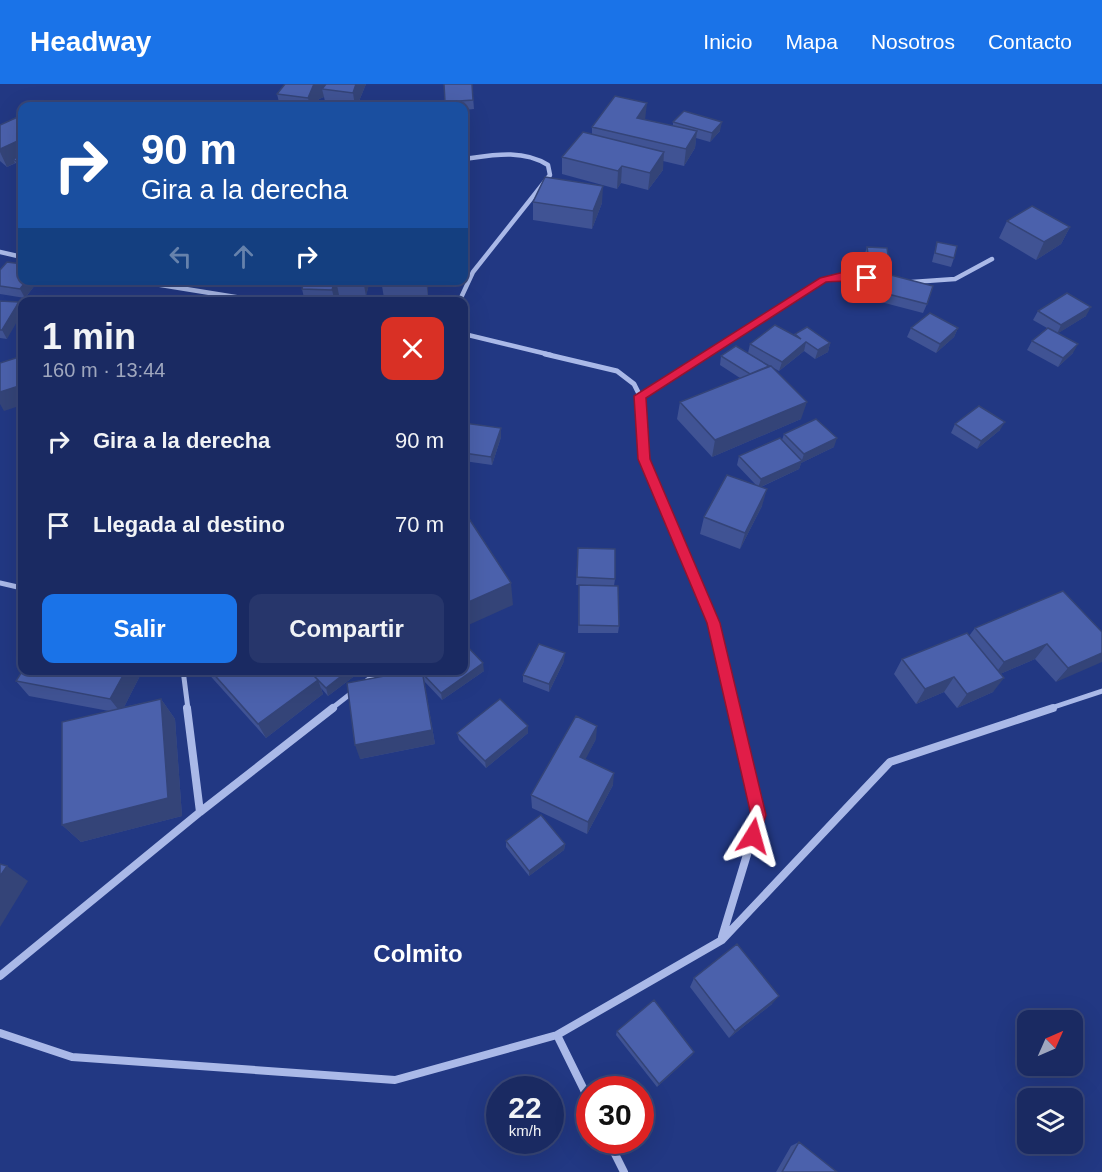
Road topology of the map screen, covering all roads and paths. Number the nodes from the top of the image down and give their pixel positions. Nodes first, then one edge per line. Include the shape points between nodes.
1 (468, 159) edge
2 (0, 252) edge
3 (18, 256) edge
4 (992, 259) dead end
5 (468, 283) edge
6 (161, 285) edge
7 (235, 297) edge
8 (468, 335) edge
9 (640, 396) junction
10 (0, 583) edge
11 (18, 587) edge
12 (184, 675) edge
13 (374, 675) edge
14 (1102, 691) edge
15 (200, 812) junction
16 (722, 940) junction
17 (0, 976) edge
18 (0, 1033) edge
19 (557, 1035) junction
20 (577, 1076) edge
21 (615, 1154) edge
22 (624, 1172) edge

1 - 5 street via 538,156 549,165 550,175
2 - 3 street
4 - 9 street via 962,279 936,284 844,276 823,280
6 - 7 street
8 - 9 street via 617,371 634,384
9 - 16 street via 644,459 713,623 759,815
10 - 11 street
12 - 15 street
13 - 15 street
14 - 16 street via 890,762
15 - 17 street
16 - 19 street
18 - 19 street via 72,1057 394,1080
19 - 20 street
21 - 22 street

